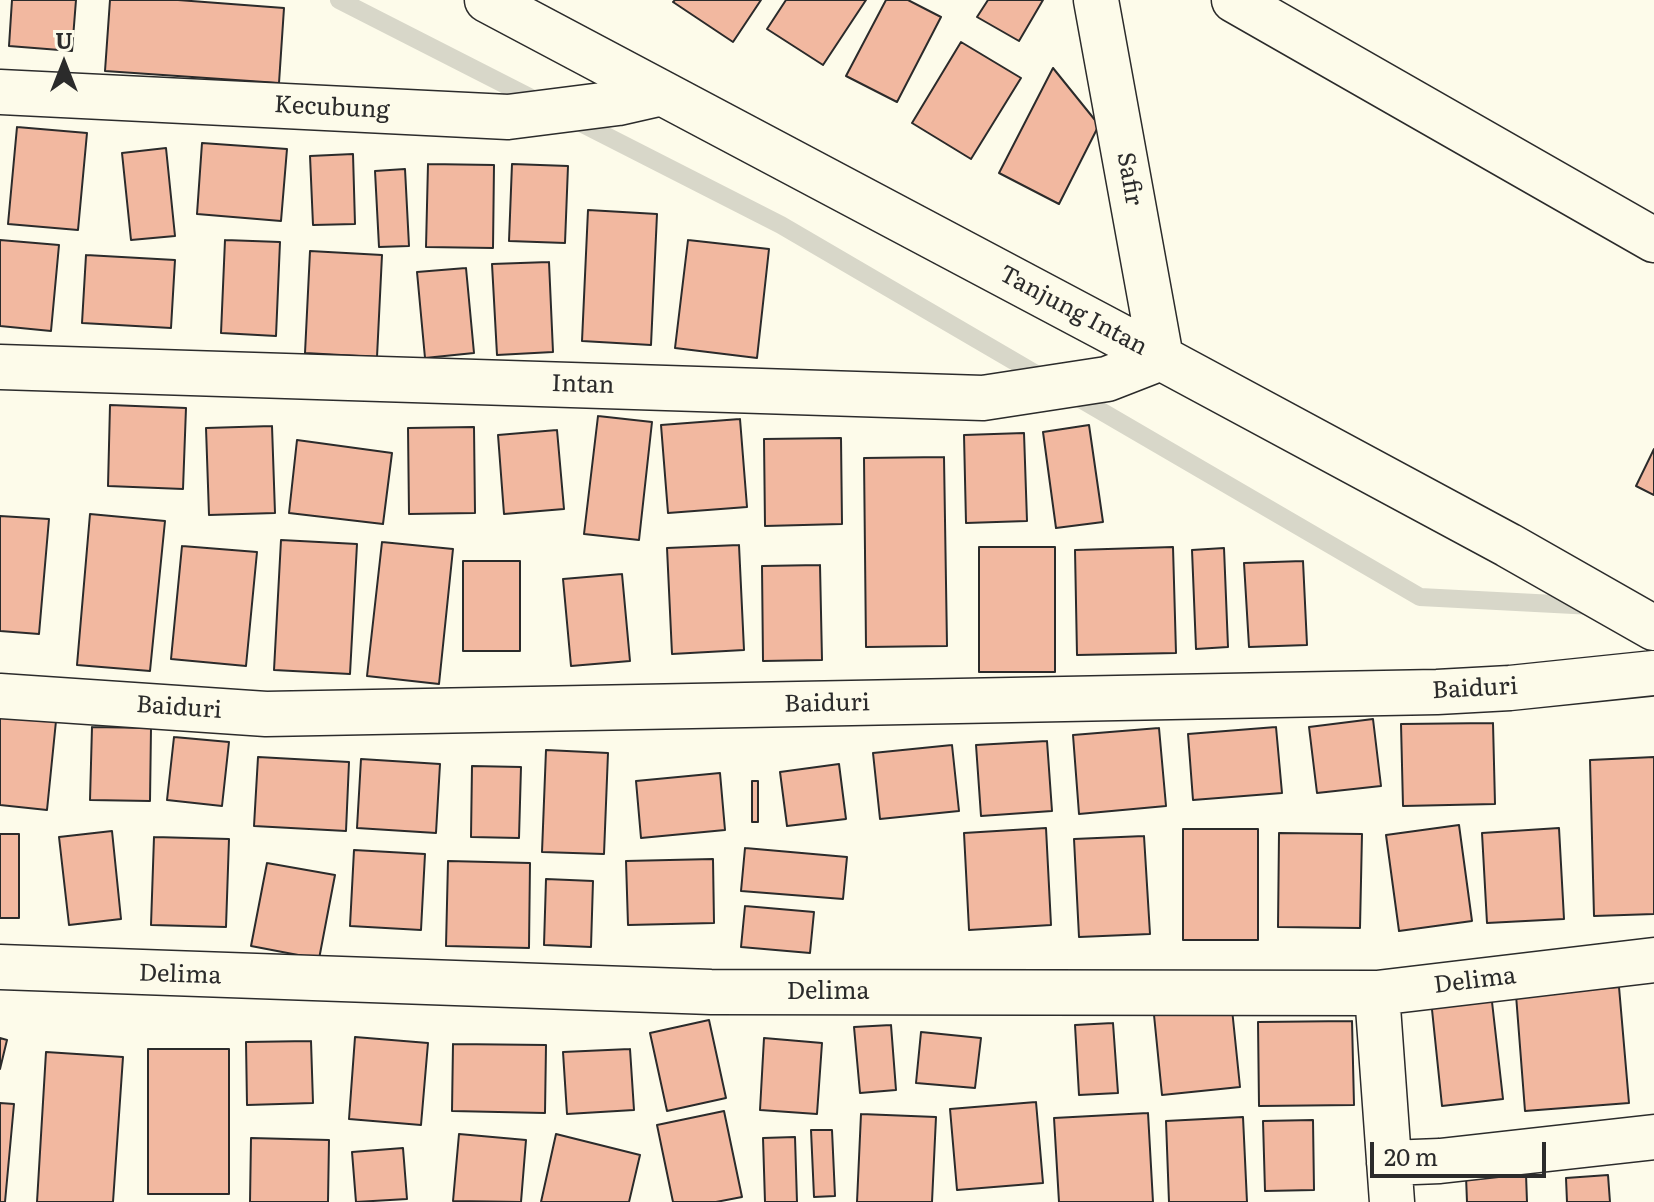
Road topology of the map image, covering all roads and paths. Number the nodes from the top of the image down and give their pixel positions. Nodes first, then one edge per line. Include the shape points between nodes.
1 (487, 0) edge
2 (1096, 0) edge
3 (1234, 0) edge
4 (0, 92) edge
5 (662, 93) junction
6 (1654, 240) edge
7 (1161, 358) junction
8 (0, 367) edge
9 (1654, 628) edge
10 (1654, 673) edge
11 (0, 696) edge
12 (1654, 960) edge
13 (0, 967) edge
14 (1377, 993) junction
15 (1654, 1137) edge
16 (1391, 1182) edge

1 - 5 street, Tanjung Intan
2 - 7 street, Safir
3 - 6 street
4 - 5 street, Kecubung via 508,117
5 - 7 street, Tanjung Intan
7 - 8 street, Intan via 1107,379 983,398
7 - 9 street, Tanjung Intan
10 - 11 street, Baiduri via 1437,692 282,714
12 - 14 street, Delima
13 - 14 street, Delima via 711,992
14 - 16 street
15 - 16 street via 1440,1161

